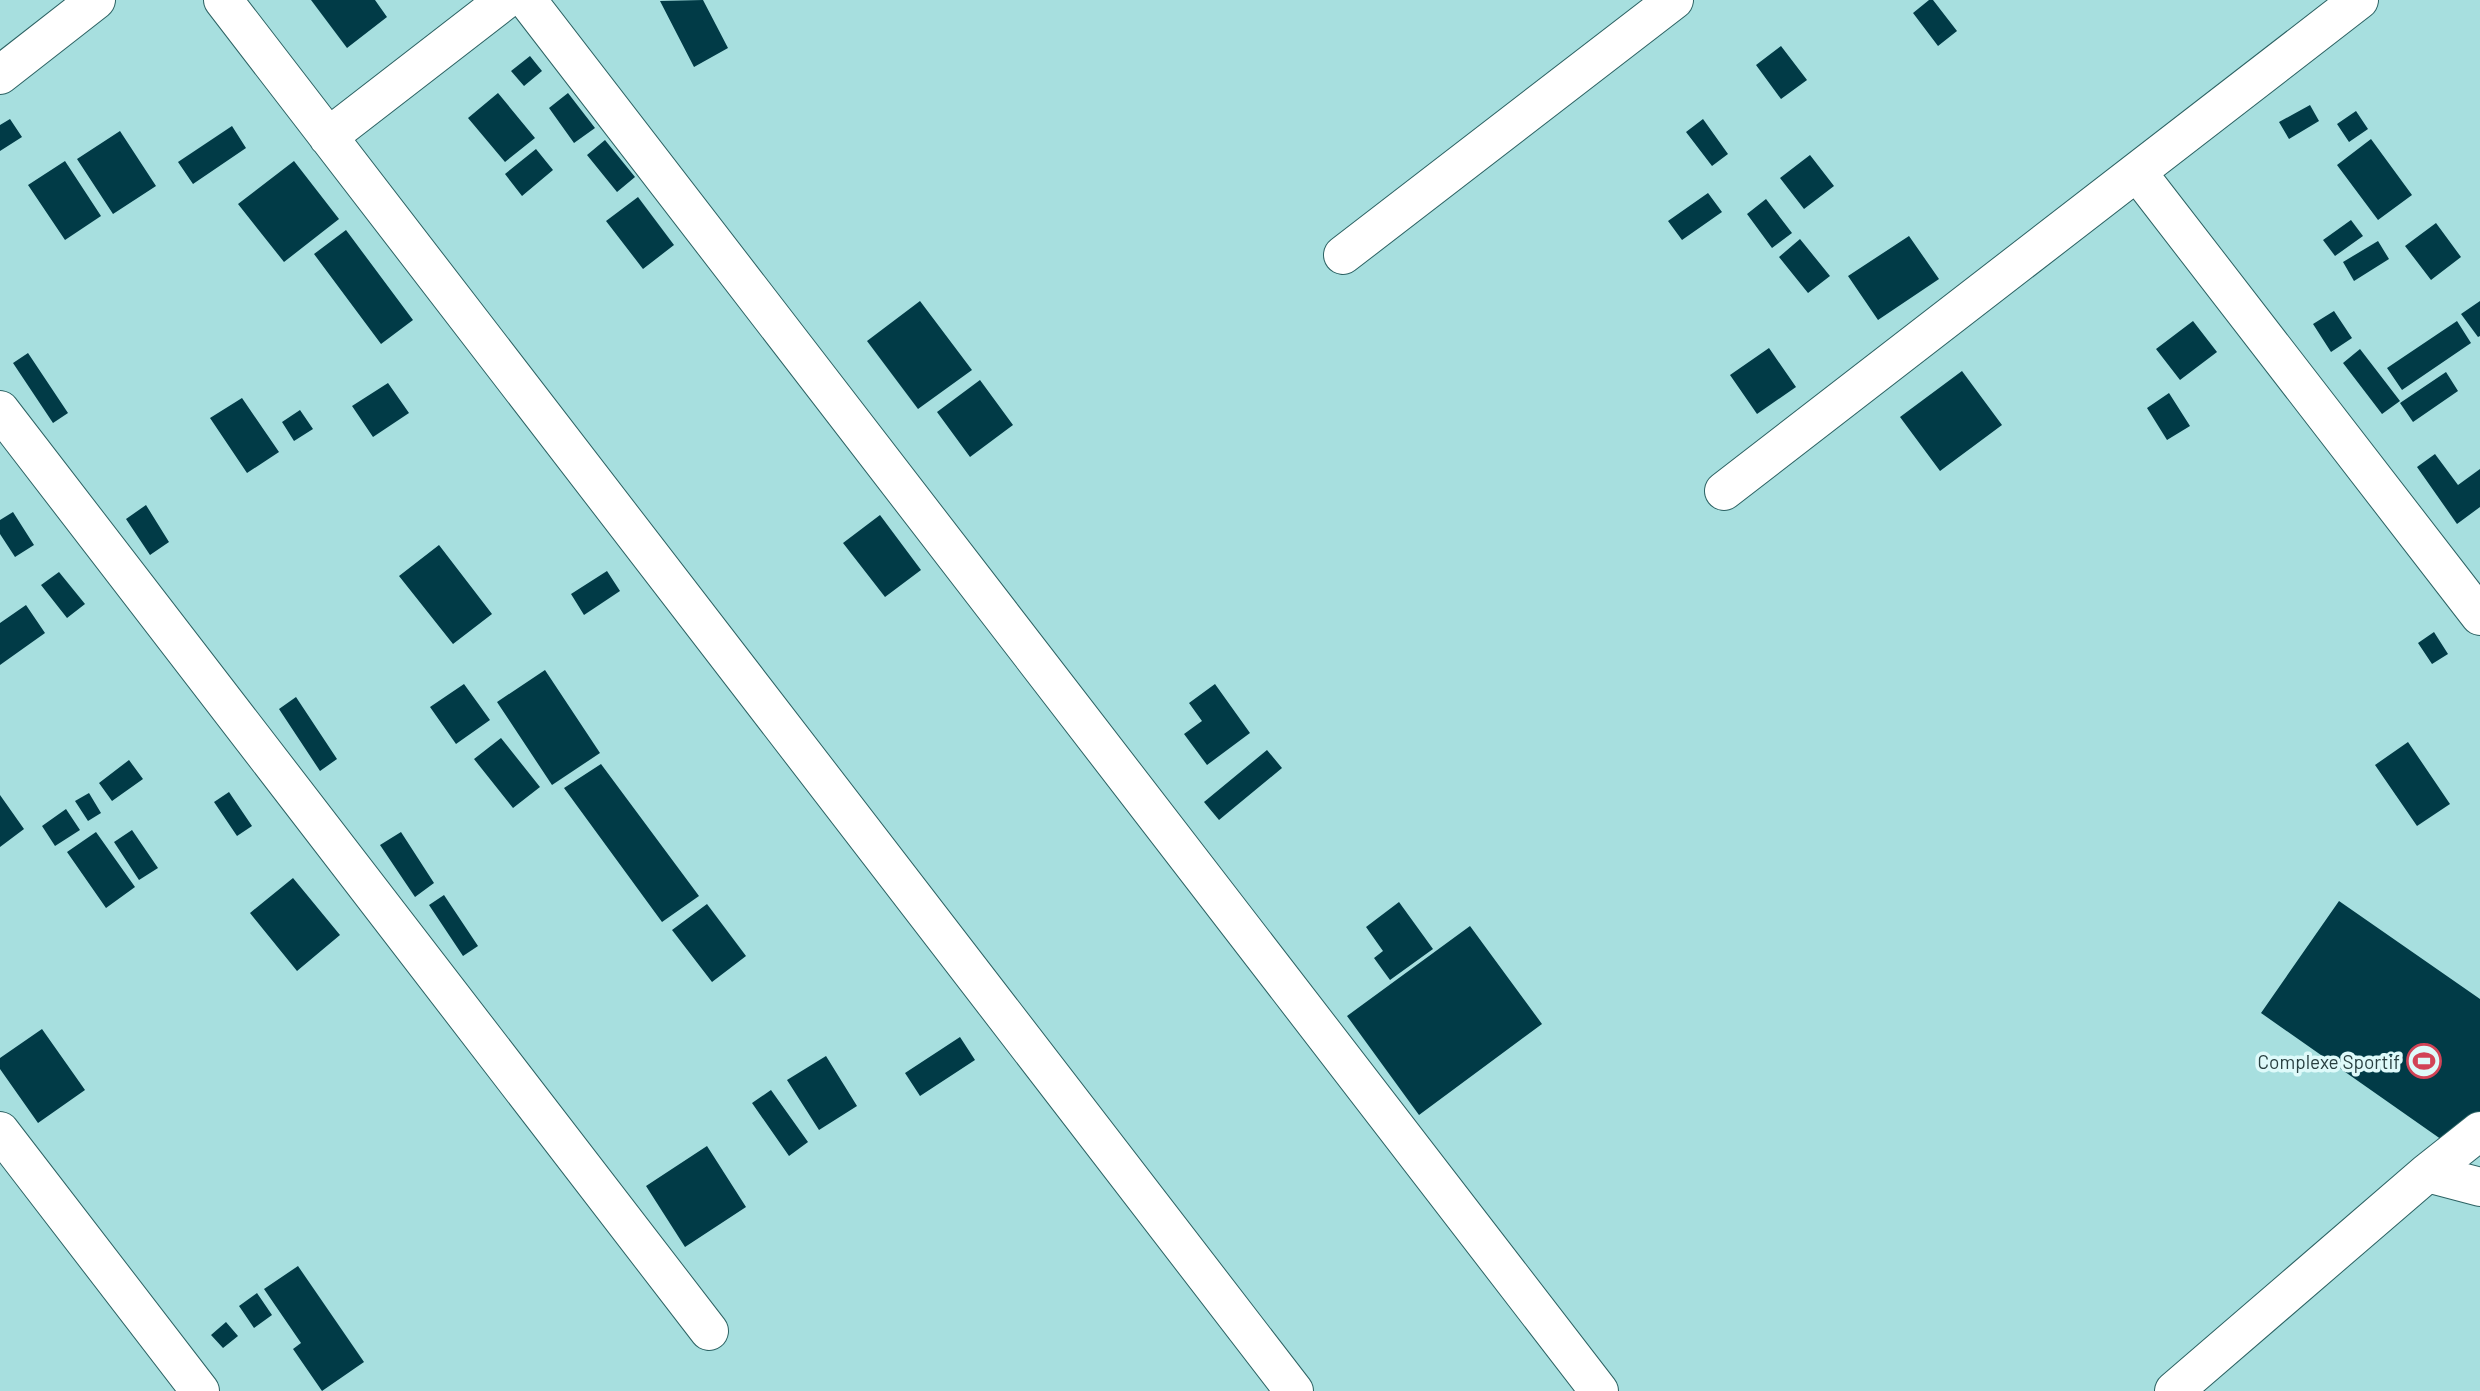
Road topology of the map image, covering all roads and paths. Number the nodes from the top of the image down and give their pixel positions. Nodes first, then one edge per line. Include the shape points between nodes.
1 (96, 0) edge
2 (223, 0) edge
3 (505, 0) edge
4 (527, 0) edge
5 (1674, 0) edge
6 (2359, 0) edge
7 (0, 75) edge
8 (328, 137) junction
9 (2137, 172) junction
10 (1343, 255) dead end
11 (0, 410) edge
12 (1724, 491) dead end
13 (2480, 616) edge
14 (0, 1131) edge
15 (2480, 1132) edge
16 (2427, 1173) junction
17 (2480, 1187) edge
18 (709, 1331) dead end
19 (200, 1391) edge
20 (1294, 1391) edge
21 (1599, 1391) edge
22 (2174, 1391) edge

1 - 7 street
2 - 8 street
3 - 8 street
4 - 21 street
5 - 10 street
6 - 9 street
8 - 20 street
9 - 12 street
9 - 13 street
11 - 18 street
14 - 19 street
15 - 16 street
16 - 17 street
16 - 22 street

